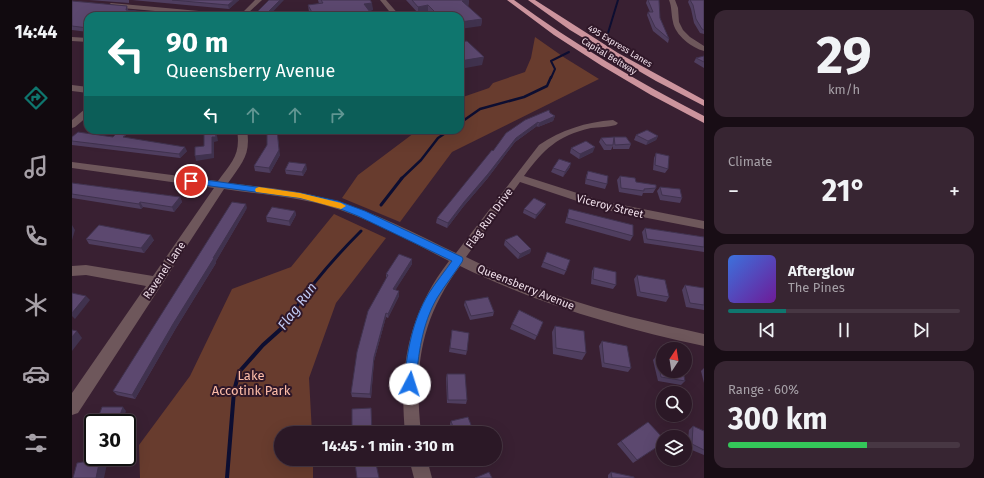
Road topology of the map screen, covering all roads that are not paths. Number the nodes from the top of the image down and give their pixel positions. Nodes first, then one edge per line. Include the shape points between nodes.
1 (259, 0) edge
2 (383, 0) edge
3 (510, 0) edge
4 (521, 0) edge
5 (531, 0) edge
6 (543, 0) edge
7 (672, 0) edge
8 (102, 4) edge
9 (173, 12) edge
10 (246, 12) edge
11 (394, 12) edge
12 (72, 39) edge
13 (84, 40) edge
14 (694, 43) junction
15 (704, 43) edge
16 (704, 49) edge
17 (72, 88) edge
18 (84, 90) edge
19 (704, 95) edge
20 (704, 102) edge
21 (704, 111) edge
22 (84, 114) edge
23 (704, 120) edge
24 (612, 123) dead end
25 (72, 124) edge
26 (243, 134) edge
27 (72, 165) edge
28 (519, 178) junction
29 (221, 185) junction
30 (704, 225) edge
31 (458, 259) junction
32 (72, 271) edge
33 (156, 282) junction
34 (704, 340) edge
35 (72, 407) edge
36 (412, 426) edge
37 (420, 466) edge
38 (423, 478) edge

1 - 10 street
2 - 11 street
3 - 23 highway, Capital Beltway via 587,54
4 - 21 highway, 495 Express Lanes via 607,59
5 - 20 highway, 495 Express Lanes via 610,53
6 - 19 highway, Capital Beltway via 620,50
7 - 14 street via 678,26
8 - 9 street
12 - 13 street
14 - 15 street
14 - 16 street
17 - 18 street
22 - 25 street
24 - 28 street, Flag Run Drive via 591,124 552,140 537,153
26 - 29 street, Ravenel Lane via 244,143 241,156
27 - 29 street, Queensberry Avenue
28 - 30 street, Viceroy Street via 601,205
28 - 31 street, Flag Run Drive
29 - 31 street, Queensberry Avenue via 335,203 362,213
29 - 33 street, Ravenel Lane
31 - 34 street, Queensberry Avenue via 510,283 576,308
31 - 36 street, Flag Run Drive via 433,296 417,335 410,384
32 - 33 street via 86,270
33 - 35 street, Ravenel Lane
37 - 38 street

